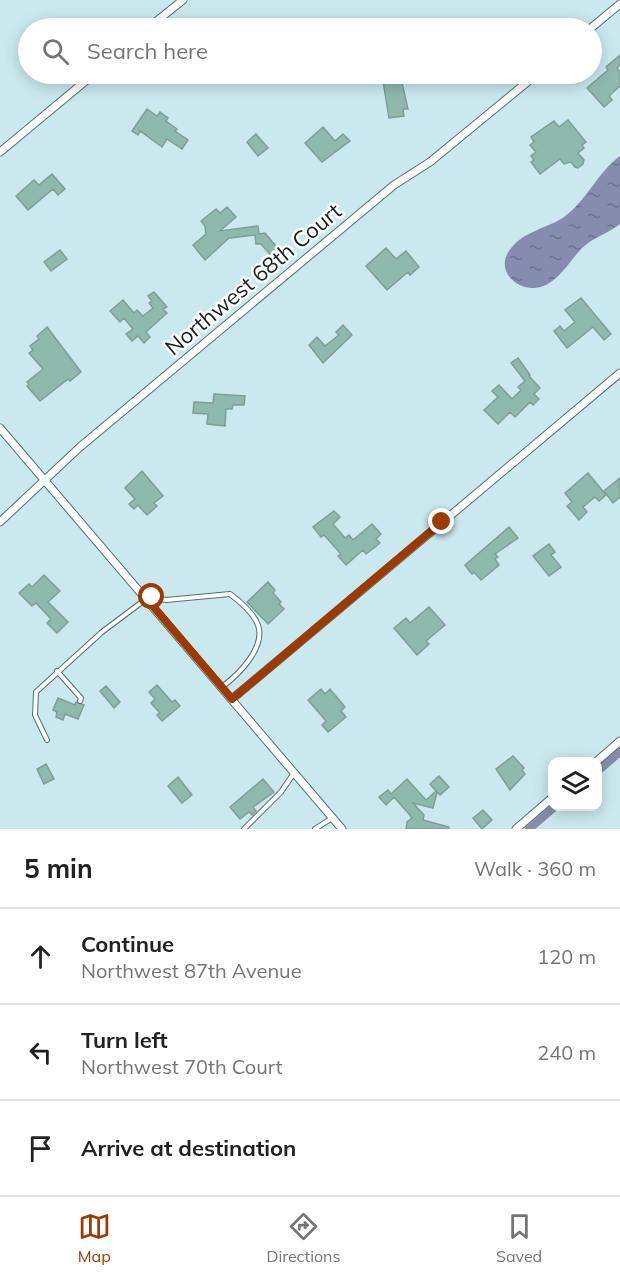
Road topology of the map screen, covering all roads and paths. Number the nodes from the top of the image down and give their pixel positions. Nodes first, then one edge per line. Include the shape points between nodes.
1 (183, 0) edge
2 (620, 4) edge
3 (160, 18) edge
4 (602, 19) edge
5 (82, 84) edge
6 (525, 84) edge
7 (0, 152) edge
8 (620, 373) edge
9 (0, 428) edge
10 (44, 480) junction
11 (0, 522) edge
12 (146, 598) junction
13 (57, 671) junction
14 (222, 687) junction
15 (232, 699) junction
16 (80, 701) dead end
17 (47, 740) dead end
18 (620, 741) edge
19 (602, 757) edge
20 (294, 772) junction
21 (548, 801) edge
22 (332, 818) junction
23 (244, 829) edge
24 (315, 829) edge
25 (342, 829) edge
26 (516, 829) edge

1 - 3 street
2 - 4 street
5 - 7 street
6 - 10 street, Northwest 68th Court via 430,162 388,190
8 - 15 street
9 - 10 street
10 - 11 street, Northwest 68th Court
10 - 12 street
12 - 13 lane
12 - 14 street
12 - 14 lane via 230,594 251,615 259,628 257,643 243,670
13 - 16 lane
13 - 17 lane via 36,692 35,715
14 - 15 street
15 - 20 street
18 - 19 street
20 - 22 street
20 - 23 lane via 281,792
21 - 26 street
22 - 24 lane
22 - 25 street

